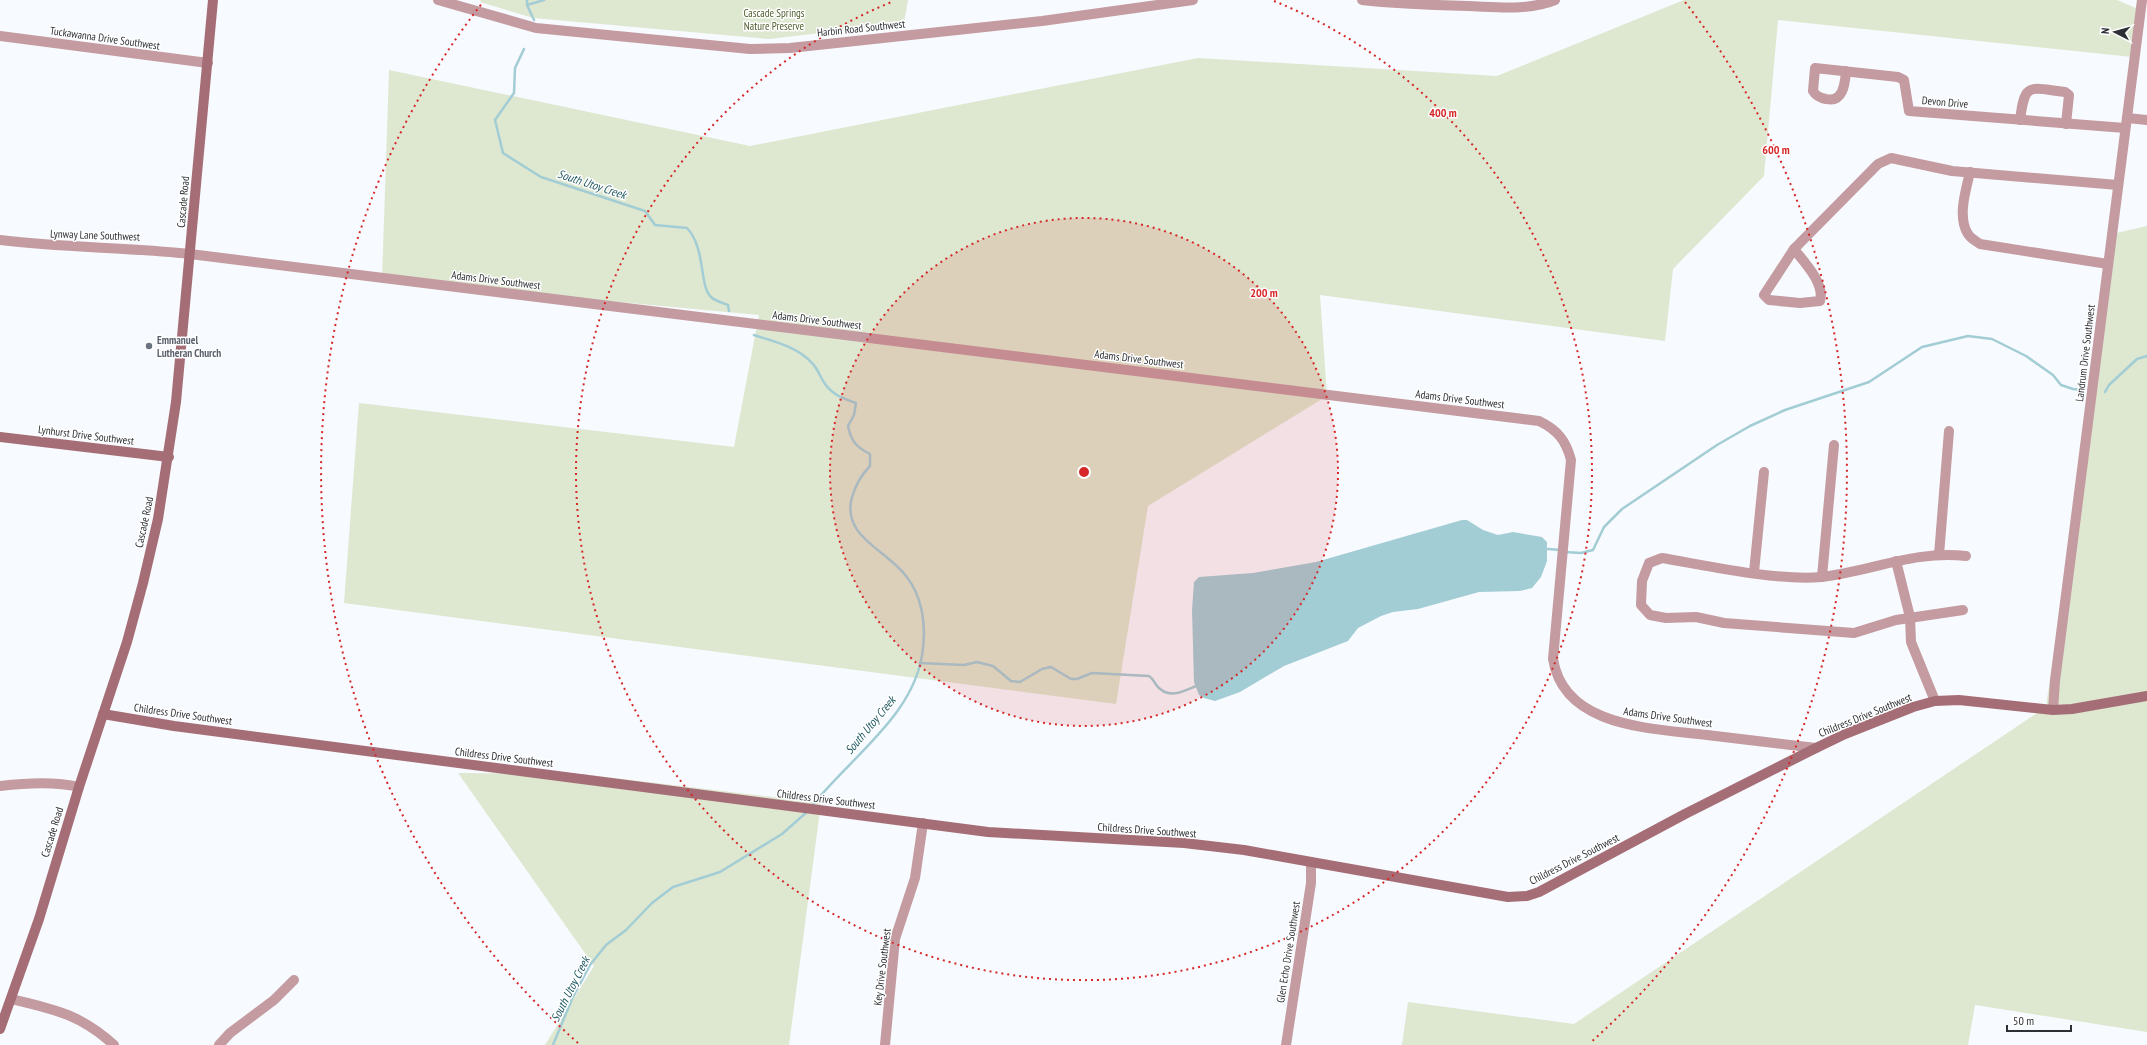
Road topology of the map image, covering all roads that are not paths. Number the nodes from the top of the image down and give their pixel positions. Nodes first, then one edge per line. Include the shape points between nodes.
1 (213, 0) edge
2 (438, 0) edge
3 (1193, 0) edge
4 (1362, 0) edge
5 (1555, 0) edge
6 (2142, 0) edge
7 (0, 36) edge
8 (208, 63) junction
9 (1846, 72) dead end
10 (2127, 118) junction
11 (2020, 120) junction
12 (2147, 120) edge
13 (2066, 124) junction
14 (2125, 128) junction
15 (1970, 172) junction
16 (2118, 185) junction
17 (0, 240) edge
18 (1794, 249) junction
19 (190, 254) junction
20 (2108, 264) junction
21 (1949, 431) dead end
22 (0, 437) edge
23 (1834, 445) dead end
24 (169, 457) junction
25 (1764, 472) dead end
26 (1939, 555) junction
27 (1966, 556) dead end
28 (1896, 561) junction
29 (1754, 572) junction
30 (1822, 577) junction
31 (1963, 610) dead end
32 (1910, 617) junction
33 (2147, 696) edge
34 (1935, 701) junction
35 (2053, 710) junction
36 (103, 714) junction
37 (1816, 748) junction
38 (0, 786) edge
39 (79, 787) junction
40 (923, 823) junction
41 (1311, 862) junction
42 (294, 980) dead end
43 (11, 999) junction
44 (0, 1029) edge
45 (114, 1045) edge
46 (219, 1045) edge
47 (885, 1045) edge
48 (1286, 1045) edge

1 - 8 street, Cascade Road
2 - 3 street, Harbin Road Southwest via 536,28 750,49 790,48 1042,21
4 - 5 street via 1399,4 1495,7 1535,7
6 - 10 street, Landrum Drive Southwest
7 - 8 street, Tuckawanna Drive Southwest
8 - 19 street, Cascade Road
9 - 11 street, Devon Drive via 1898,77 1904,80 1909,111
10 - 12 street
10 - 14 street, Landrum Drive Southwest
11 - 13 street, Devon Drive
11 - 13 street via 2023,97 2033,89 2065,92 2069,95
13 - 14 street, Devon Drive
14 - 16 street, Landrum Drive Southwest
15 - 16 street
15 - 18 street via 1892,158 1878,164
15 - 20 street via 1964,199 1964,225 1969,236 1980,244
16 - 20 street, Landrum Drive Southwest
17 - 19 street, Lynway Lane Southwest via 40,245 145,249
18 - 18 street via 1764,295 1769,300 1800,303 1820,301 1822,295 1817,282
19 - 24 street, Cascade Road
19 - 37 street, Adams Drive Southwest via 1539,421 1561,435 1568,447 1571,460 1553,659 1556,675 1564,689 1593,712 1627,725
20 - 35 street, Landrum Drive Southwest
21 - 26 street
22 - 24 street, Lynhurst Drive Southwest
23 - 30 street
24 - 36 street, Cascade Road via 143,583
25 - 29 street
26 - 27 street
26 - 28 street
28 - 30 street
28 - 32 street
29 - 30 street
29 - 32 street via 1662,558 1649,563 1642,581 1641,605 1650,615 1666,618 1696,618 1724,623 1854,633
31 - 32 street
32 - 34 street via 1911,642
33 - 35 street, Childress Drive Southwest
34 - 35 street, Childress Drive Southwest via 1959,700
34 - 37 street, Childress Drive Southwest
36 - 39 street, Cascade Road
36 - 40 street, Childress Drive Southwest via 174,726
37 - 41 street, Childress Drive Southwest via 1527,896 1508,897 1456,889
38 - 39 street via 68,784
39 - 43 street, Cascade Road via 39,919
40 - 41 street, Childress Drive Southwest via 1006,833 1184,843
40 - 47 street, Key Drive Southwest via 915,878 895,939
41 - 48 street, Glen Echo Drive Southwest via 1311,883
42 - 46 street via 274,1000 230,1032
43 - 44 street, Cascade Road
43 - 45 street via 62,1011 83,1021

